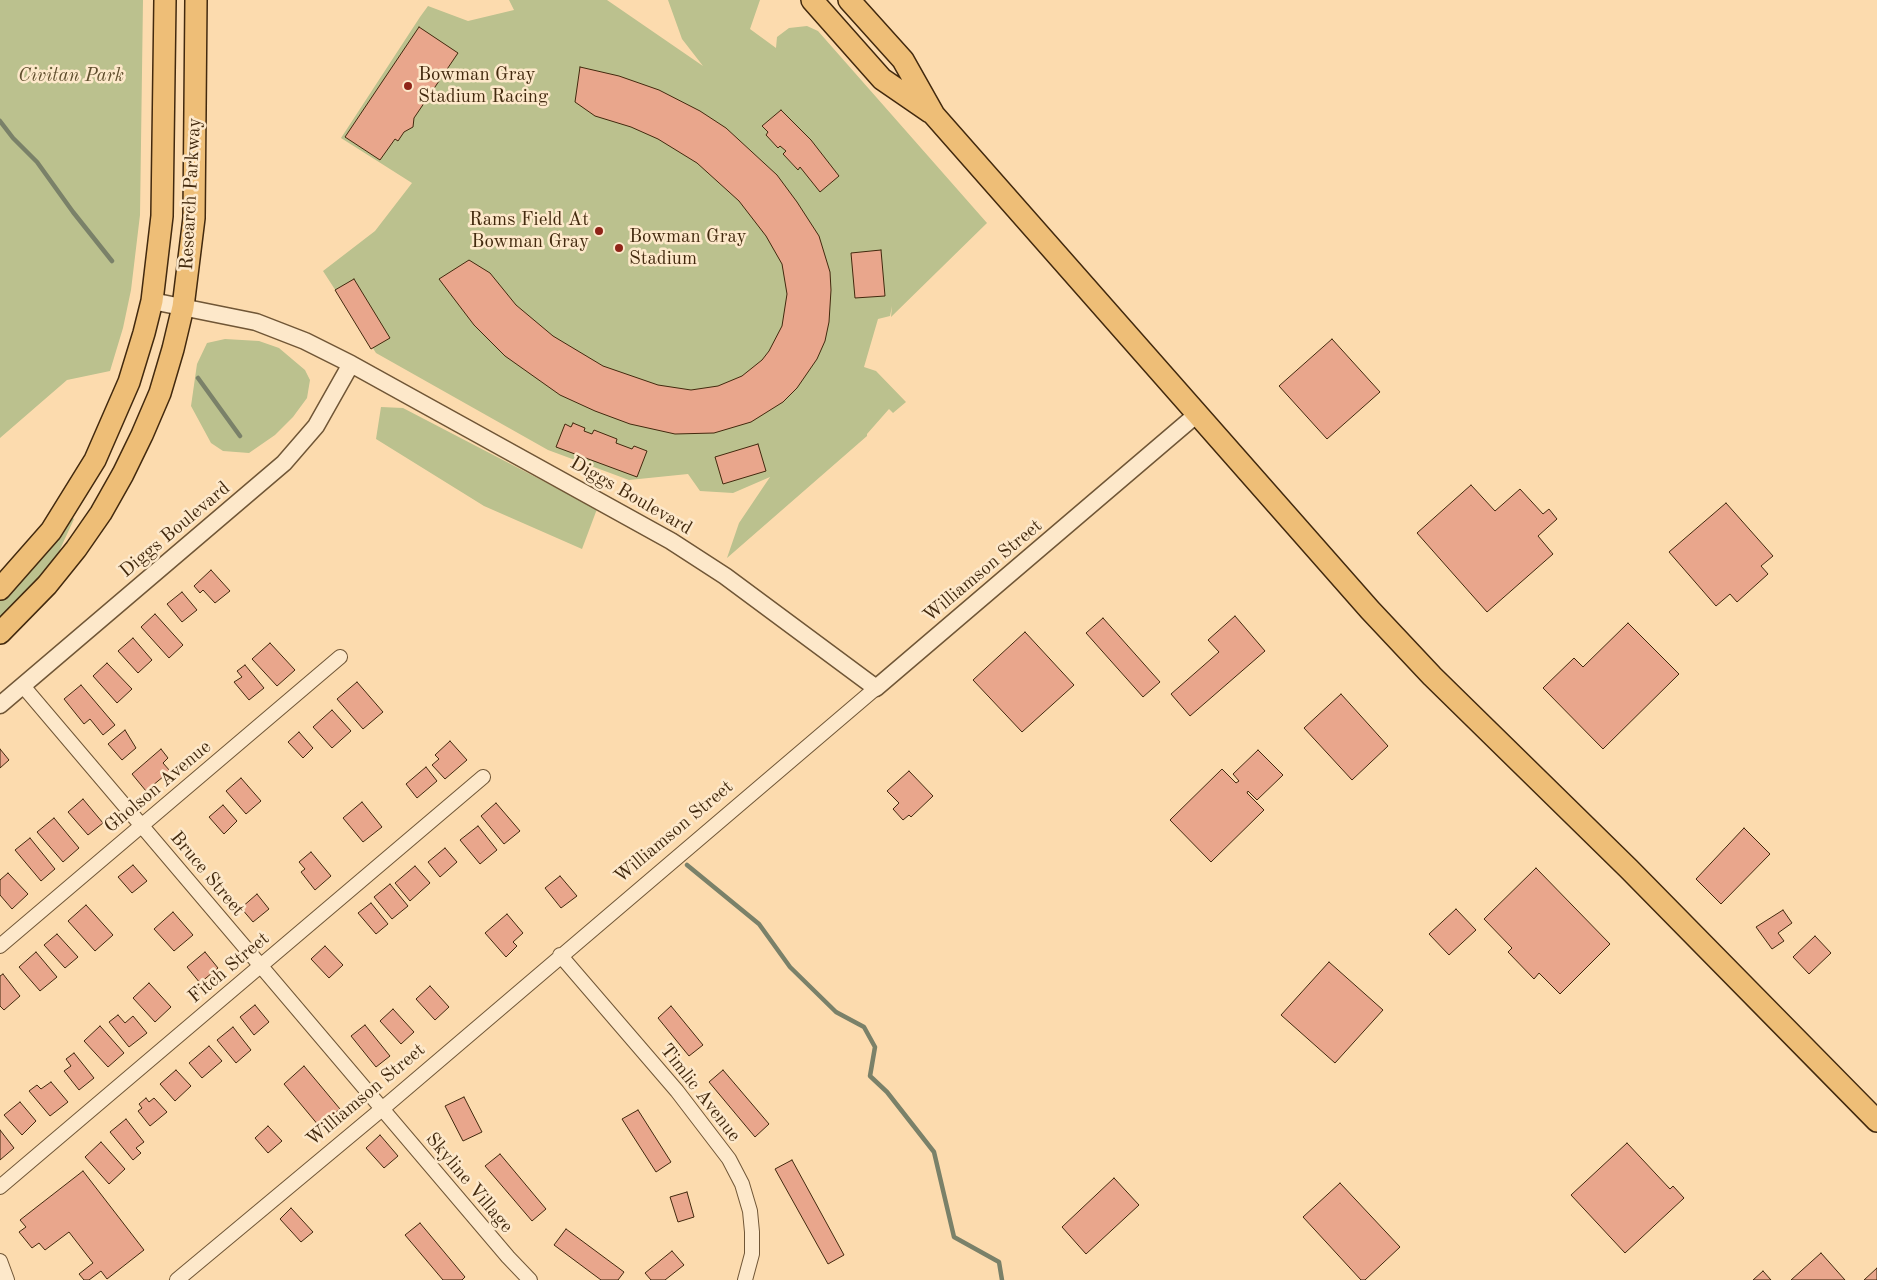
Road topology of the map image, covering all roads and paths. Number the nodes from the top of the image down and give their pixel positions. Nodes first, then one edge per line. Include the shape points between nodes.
1 (164, 0) edge
2 (196, 0) edge
3 (812, 0) edge
4 (850, 0) edge
5 (934, 115) junction
6 (152, 301) junction
7 (183, 306) junction
8 (351, 364) junction
9 (1196, 415) junction
10 (0, 589) edge
11 (0, 633) edge
12 (340, 657) dead end
13 (23, 686) junction
14 (876, 688) junction
15 (0, 705) edge
16 (483, 777) dead end
17 (141, 826) junction
18 (0, 946) edge
19 (560, 955) junction
20 (260, 966) junction
21 (382, 1109) junction
22 (1877, 1121) edge
23 (0, 1187) edge
24 (0, 1261) edge
25 (7, 1280) edge
26 (177, 1280) edge
27 (530, 1280) edge
28 (745, 1280) edge

1 - 6 main road, Research Parkway via 162,216
2 - 7 main road, Research Parkway via 194,218
3 - 5 main road via 882,78
4 - 5 main road via 903,60
5 - 9 main road
6 - 7 street, Diggs Boulevard
6 - 10 main road, Research Parkway via 130,382 95,460 51,530
7 - 8 street, Diggs Boulevard via 256,322
7 - 11 main road, Research Parkway via 160,393 124,474 76,549 47,585
8 - 13 street, Diggs Boulevard via 316,426 284,463
8 - 14 street, Diggs Boulevard via 671,541 725,576
9 - 14 street, Williamson Street
9 - 22 main road via 1432,676 1629,869
12 - 17 street, Gholson Avenue
13 - 15 street, Diggs Boulevard
13 - 17 street, Bruce Street
14 - 19 street, Williamson Street
16 - 20 street, Fitch Street
17 - 18 street, Gholson Avenue
17 - 20 street, Bruce Street
19 - 21 street, Williamson Street
19 - 28 street, Timlic Avenue via 677,1091 728,1159 742,1184 751,1218 752,1254
20 - 21 street, Bruce Street
20 - 23 street, Fitch Street
21 - 26 street, Williamson Street
21 - 27 street, Skyline Village
24 - 25 street

